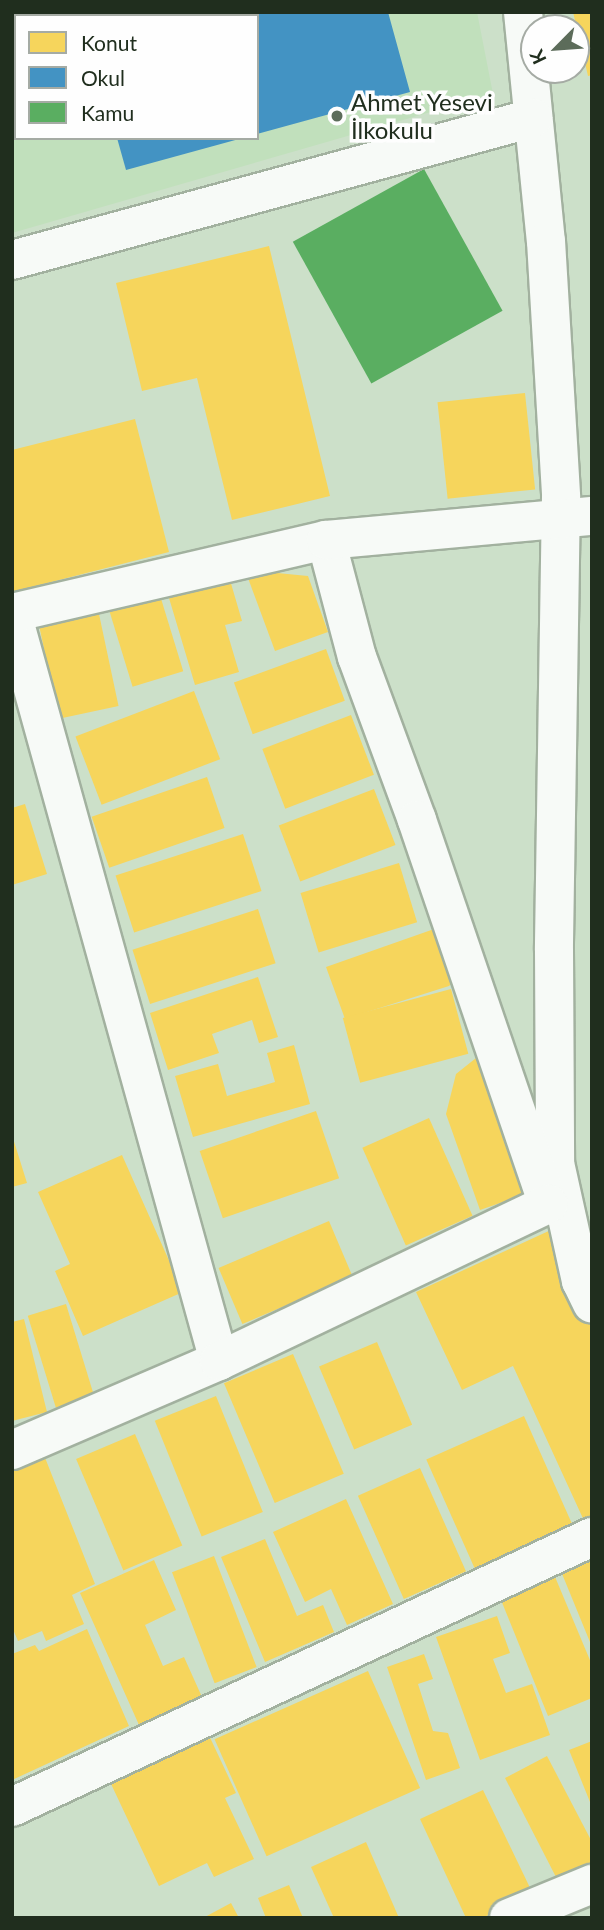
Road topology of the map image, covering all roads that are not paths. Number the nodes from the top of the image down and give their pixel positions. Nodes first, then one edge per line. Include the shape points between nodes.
1 (523, 12) edge
2 (533, 118) junction
3 (12, 260) edge
4 (577, 518) edge
5 (326, 540) junction
6 (548, 1204) junction
7 (586, 1293) edge
8 (219, 1360) junction
9 (12, 1450) edge
10 (592, 1537) edge
11 (12, 1807) edge
12 (592, 1884) edge
13 (509, 1918) edge

1 - 2 street
2 - 3 street
2 - 4 street
4 - 5 street
4 - 7 street via 554,950 555,1163
5 - 6 street via 357,657
5 - 8 street via 12,612
6 - 7 street
6 - 8 street
8 - 9 street
10 - 11 street
12 - 13 street

